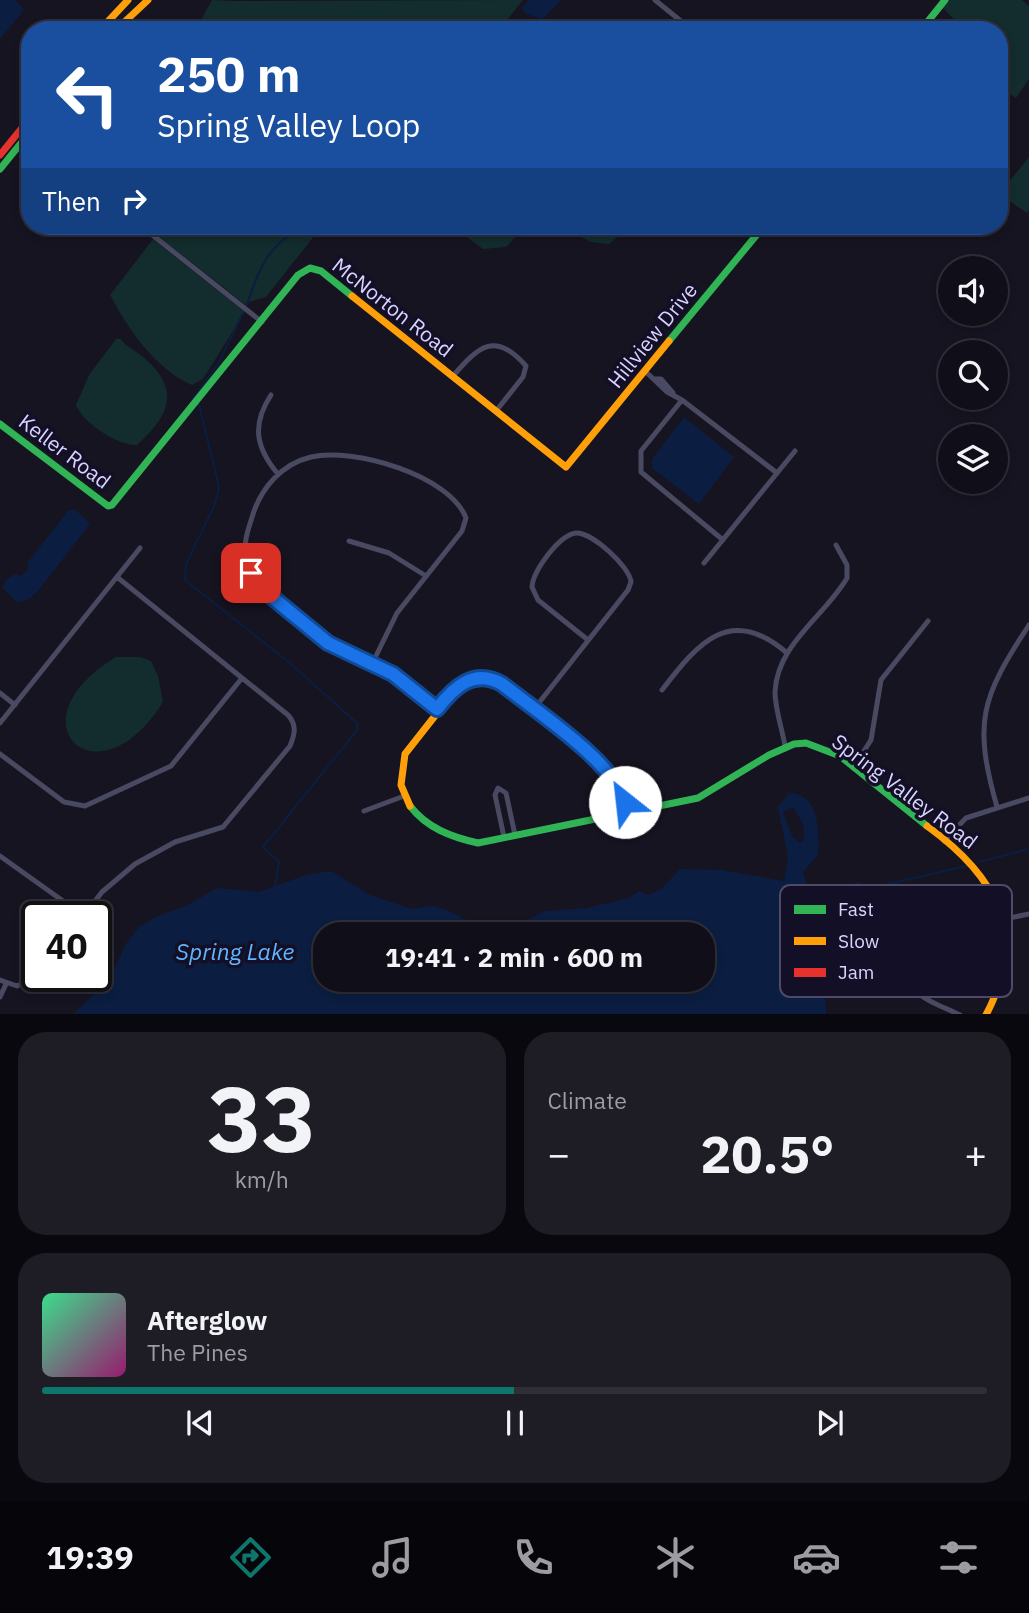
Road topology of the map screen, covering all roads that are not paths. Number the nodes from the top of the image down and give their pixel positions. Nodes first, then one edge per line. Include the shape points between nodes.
1 (128, 0) edge
2 (149, 0) edge
3 (655, 0) edge
4 (945, 0) edge
5 (108, 21) edge
6 (126, 21) edge
7 (681, 21) edge
8 (928, 21) edge
9 (21, 129) edge
10 (21, 143) edge
11 (0, 155) edge
12 (0, 169) edge
13 (152, 235) edge
14 (757, 235) edge
15 (262, 322) junction
16 (645, 371) junction
17 (453, 376) junction
18 (271, 395) dead end
19 (682, 400) junction
20 (496, 411) junction
21 (0, 424) edge
22 (795, 451) dead end
23 (566, 467) joint
24 (777, 473) junction
25 (278, 474) junction
26 (108, 506) joint
27 (723, 540) junction
28 (349, 541) dead end
29 (836, 545) dead end
30 (140, 548) dead end
31 (704, 563) dead end
32 (426, 576) junction
33 (117, 577) junction
34 (928, 621) dead end
35 (1029, 625) edge
36 (587, 640) junction
37 (787, 653) junction
38 (372, 664) junction
39 (242, 678) junction
40 (662, 690) dead end
41 (0, 693) edge
42 (15, 705) junction
43 (437, 709) junction
44 (534, 709) junction
45 (0, 723) edge
46 (785, 746) junction
47 (0, 754) edge
48 (853, 768) junction
49 (404, 796) junction
50 (1029, 798) edge
51 (997, 807) junction
52 (364, 811) dead end
53 (627, 813) junction
54 (515, 835) junction
55 (504, 837) junction
56 (944, 841) junction
57 (0, 856) edge
58 (989, 885) edge
59 (62, 901) edge
60 (95, 901) edge
61 (3, 982) edge
62 (21, 984) edge
63 (923, 997) edge
64 (996, 997) edge
65 (0, 998) edge
66 (960, 1014) edge
67 (986, 1014) edge

1 - 5 street
2 - 6 street
3 - 7 street
4 - 8 street
9 - 11 street
10 - 12 street
13 - 15 street
14 - 16 street, Hillview Drive
15 - 17 street, McNorton Road via 298,275 316,268
15 - 26 street, McNorton Road via 116,502
16 - 19 street
16 - 23 street, Hillview Drive
17 - 20 street, McNorton Road
17 - 20 street via 480,347 493,345 515,354 526,366 523,377
18 - 25 street via 259,413 258,438 267,462
19 - 24 street
19 - 27 street via 641,451 641,472
20 - 23 street, McNorton Road
21 - 26 street, Keller Road
22 - 24 street
24 - 27 street
25 - 32 street via 309,457 333,454 407,469 430,480 458,503 466,518 462,531
25 - 38 street via 258,501 247,534 251,573 267,593 328,643
27 - 31 street
28 - 32 street via 389,552
29 - 37 street via 847,565 847,578
30 - 33 street
32 - 38 street via 397,613
33 - 39 street
33 - 42 street
34 - 48 street via 881,680 871,740
35 - 51 street via 991,692 983,723 983,750
36 - 36 street via 628,590 631,573 589,536 576,533 563,540 536,574 532,587 538,600
36 - 44 street
37 - 40 street via 753,632 722,633 700,644
37 - 46 street via 775,691
38 - 43 street via 393,674
39 - 47 street via 171,766 85,806 64,802
39 - 60 street via 288,715 295,729 290,746 223,827 175,842 135,864
41 - 42 street
42 - 45 street
43 - 44 street via 460,684 481,678 496,681
43 - 49 street via 405,754
44 - 53 street via 615,778
46 - 48 street, Spring Valley Road via 821,747
46 - 53 street via 706,795
48 - 56 street, Spring Valley Road
49 - 52 street
49 - 55 street via 422,819 455,838 478,843
50 - 51 street
51 - 56 street via 965,818
53 - 54 street
54 - 55 street
54 - 55 street via 506,793 498,788 495,795
56 - 58 street, Spring Valley Road via 981,872
57 - 59 street
61 - 62 street
61 - 65 street
63 - 66 street
64 - 67 street, Spring Valley Road

